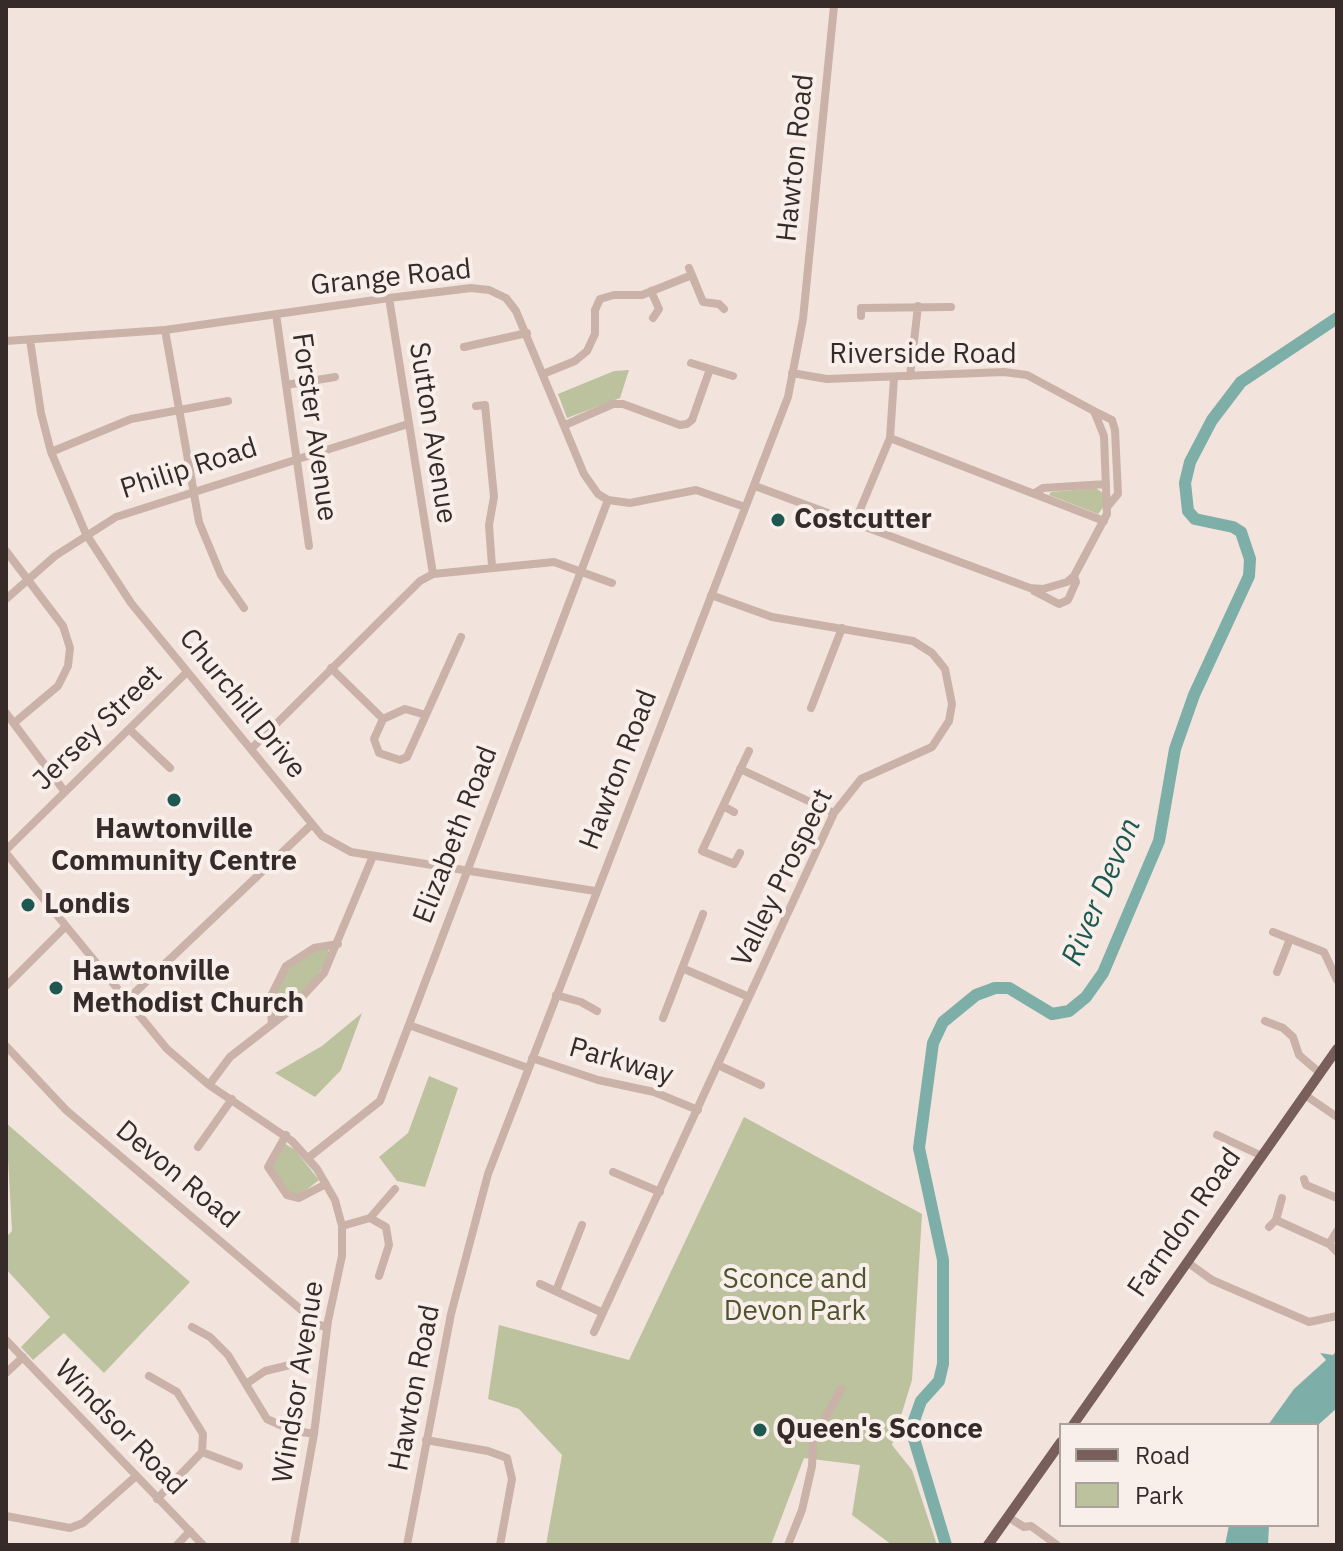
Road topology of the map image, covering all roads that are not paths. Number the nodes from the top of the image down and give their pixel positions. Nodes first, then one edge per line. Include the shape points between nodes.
1 (834, 6) edge
2 (651, 291) junction
3 (389, 298) junction
4 (721, 303) dead end
5 (918, 306) junction
6 (945, 309) dead end
7 (276, 314) junction
8 (861, 316) dead end
9 (653, 318) dead end
10 (165, 330) junction
11 (527, 333) junction
12 (901, 336) dead end
13 (913, 337) junction
14 (30, 340) junction
15 (6, 341) edge
16 (464, 347) dead end
17 (691, 363) dead end
18 (710, 369) junction
19 (792, 373) junction
20 (543, 374) junction
21 (733, 376) dead end
22 (910, 376) junction
23 (894, 378) junction
24 (332, 380) dead end
25 (286, 385) junction
26 (626, 393) dead end
27 (228, 401) dead end
28 (623, 404) junction
29 (485, 405) dead end
30 (179, 409) junction
31 (1094, 411) junction
32 (408, 424) junction
33 (565, 425) junction
34 (890, 438) junction
35 (51, 452) junction
36 (297, 457) junction
37 (1106, 484) junction
38 (755, 486) junction
39 (192, 491) junction
40 (1035, 493) junction
41 (608, 500) junction
42 (1108, 506) junction
43 (745, 507) junction
44 (1104, 521) junction
45 (854, 524) junction
46 (86, 534) junction
47 (309, 546) dead end
48 (6, 551) edge
49 (492, 566) junction
50 (580, 570) junction
51 (433, 574) junction
52 (1074, 576) junction
53 (28, 579) junction
54 (612, 583) dead end
55 (1030, 588) junction
56 (711, 595) junction
57 (6, 599) edge
58 (244, 608) dead end
59 (842, 628) junction
60 (461, 637) dead end
61 (331, 668) junction
62 (187, 672) junction
63 (811, 708) dead end
64 (6, 713) edge
65 (426, 715) junction
66 (383, 719) junction
67 (14, 723) junction
68 (129, 729) junction
69 (253, 747) junction
70 (749, 751) dead end
71 (170, 768) dead end
72 (740, 769) junction
73 (65, 792) junction
74 (723, 806) junction
75 (734, 812) dead end
76 (834, 813) junction
77 (311, 825) junction
78 (6, 851) edge
79 (740, 853) dead end
80 (373, 856) junction
81 (466, 871) junction
82 (595, 891) junction
83 (703, 914) dead end
84 (66, 926) junction
85 (1273, 932) dead end
86 (1290, 939) junction
87 (338, 944) junction
88 (682, 968) junction
89 (1277, 972) dead end
90 (1337, 980) edge
91 (6, 986) edge
92 (556, 995) junction
93 (749, 997) junction
94 (127, 1000) junction
95 (597, 1011) dead end
96 (663, 1018) dead end
97 (1265, 1021) dead end
98 (272, 1024) junction
99 (409, 1025) junction
100 (6, 1046) edge
101 (1337, 1049) edge
102 (532, 1058) junction
103 (718, 1065) junction
104 (528, 1068) junction
105 (1320, 1073) junction
106 (209, 1085) junction
107 (761, 1085) dead end
108 (1305, 1095) junction
109 (232, 1099) junction
110 (698, 1110) junction
111 (1337, 1117) edge
112 (286, 1135) junction
113 (1217, 1135) dead end
114 (198, 1147) dead end
115 (1262, 1156) junction
116 (308, 1158) junction
117 (613, 1172) dead end
118 (326, 1184) junction
119 (1305, 1186) dead end
120 (395, 1189) dead end
121 (660, 1192) junction
122 (1282, 1198) dead end
123 (1337, 1198) edge
124 (370, 1218) junction
125 (582, 1225) dead end
126 (342, 1226) junction
127 (1337, 1231) edge
128 (1329, 1244) junction
129 (1337, 1252) edge
130 (1187, 1262) junction
131 (379, 1276) dead end
132 (540, 1284) dead end
133 (556, 1291) junction
134 (603, 1313) junction
135 (1337, 1316) edge
136 (192, 1327) dead end
137 (327, 1327) junction
138 (594, 1332) dead end
139 (6, 1340) edge
140 (305, 1355) dead end
141 (23, 1357) junction
142 (163, 1368) dead end
143 (6, 1373) edge
144 (246, 1384) junction
145 (841, 1389) dead end
146 (1074, 1423) edge
147 (314, 1434) junction
148 (426, 1440) junction
149 (1059, 1445) edge
150 (202, 1452) junction
151 (239, 1466) dead end
152 (135, 1477) junction
153 (157, 1499) junction
154 (6, 1516) edge
155 (1008, 1517) junction
156 (190, 1531) junction
157 (177, 1545) edge
158 (203, 1545) edge
159 (294, 1545) edge
160 (407, 1545) edge
161 (500, 1545) edge
162 (788, 1545) edge
163 (988, 1545) edge
164 (1057, 1545) edge

1 - 19 street, Hawton Road via 803,319
2 - 4 street via 690,272 703,302
2 - 9 street via 661,313
2 - 20 street via 597,296 595,334 587,351
3 - 7 street, Grange Road
3 - 11 street, Grange Road via 489,290 506,298
3 - 32 street, Sutton Avenue
5 - 6 street
5 - 8 street via 861,308
5 - 13 street
7 - 10 street, Grange Road
7 - 25 street, Forster Avenue
10 - 14 street, Grange Road
10 - 30 street
11 - 16 street
11 - 20 street, Grange Road
12 - 13 street
13 - 22 street
14 - 15 street, Grange Road
14 - 35 street, Churchill Drive
17 - 18 street
18 - 21 street
18 - 28 street via 687,424
19 - 23 street, Riverside Road via 827,379
19 - 38 street, Hawton Road
20 - 33 street, Grange Road
22 - 23 street, Riverside Road
22 - 31 street, Riverside Road via 1021,373
23 - 34 street
24 - 25 street
25 - 36 street, Forster Avenue
26 - 28 street
27 - 30 street
28 - 33 street
29 - 49 street via 494,497 489,525
30 - 35 street via 111,426
30 - 39 street
31 - 37 street, Riverside Road via 1103,430
31 - 42 street, Riverside Road via 1109,417 1115,430 1118,494
32 - 36 street, Philip Road
32 - 51 street, Sutton Avenue
33 - 41 street, Grange Road via 584,474
34 - 40 street
34 - 45 street
35 - 46 street, Churchill Drive
36 - 39 street, Philip Road
36 - 47 street, Forster Avenue
37 - 40 street
37 - 42 street, Riverside Road
38 - 43 street, Hawton Road
38 - 45 street, Riverside Road
39 - 46 street, Philip Road via 116,517
39 - 58 street via 207,545
40 - 44 street
41 - 43 street via 630,503 696,490
41 - 50 street, Elizabeth Road
42 - 44 street, Riverside Road
43 - 56 street, Hawton Road
44 - 52 street, Riverside Road
45 - 55 street, Riverside Road
46 - 53 street, Philip Road
46 - 62 street, Churchill Drive via 131,603
48 - 53 street
49 - 50 street via 554,562
49 - 51 street
50 - 54 street
50 - 81 street, Elizabeth Road
51 - 61 street
52 - 55 street via 1043,589
52 - 55 street, Riverside Road via 1068,600 1059,604
53 - 57 street, Philip Road
53 - 67 street via 63,626 69,656 58,686
56 - 59 street, Valley Prospect via 772,617
56 - 82 street, Hawton Road
59 - 63 street
59 - 76 street, Valley Prospect via 913,641 932,653 945,669 952,704 949,721 932,747 861,779
60 - 65 street
61 - 66 street
61 - 69 street
62 - 68 street, Jersey Street
62 - 69 street, Churchill Drive
64 - 67 street
65 - 66 street via 405,709
65 - 66 street via 407,757 400,760 375,747
67 - 73 street
68 - 71 street
68 - 73 street, Jersey Street
69 - 77 street, Churchill Drive
70 - 72 street
72 - 74 street
72 - 76 street
73 - 78 street, Jersey Street
74 - 75 street
74 - 79 street via 702,851 734,864
76 - 93 street, Valley Prospect
77 - 80 street, Churchill Drive via 335,845
77 - 94 street
78 - 84 street
80 - 81 street, Churchill Drive
80 - 87 street
81 - 82 street, Churchill Drive
81 - 99 street, Elizabeth Road
82 - 92 street, Hawton Road
83 - 88 street
84 - 91 street
84 - 94 street
85 - 86 street
86 - 89 street
86 - 90 street via 1329,956
87 - 98 street via 314,985
87 - 98 street via 303,952 281,971 270,998
88 - 93 street
88 - 96 street
92 - 95 street
92 - 102 street, Hawton Road
93 - 103 street, Valley Prospect
94 - 106 street via 167,1049
97 - 105 street via 1293,1037 1299,1055
98 - 106 street via 230,1057
99 - 104 street
99 - 116 street, Elizabeth Road via 375,1108
100 - 137 street, Devon Road via 66,1110
101 - 105 main road, Farndon Road
102 - 104 street, Hawton Road
102 - 110 street, Parkway via 654,1092
103 - 107 street
103 - 110 street, Valley Prospect
104 - 148 street, Hawton Road via 474,1221
105 - 108 main road, Farndon Road
106 - 109 street
108 - 111 street
108 - 115 main road, Farndon Road
109 - 112 street
109 - 114 street
110 - 121 street, Valley Prospect
112 - 116 street
112 - 118 street via 268,1167 287,1195 299,1198
113 - 115 street
115 - 130 main road, Farndon Road
116 - 118 street
117 - 121 street
118 - 126 street
119 - 123 street
120 - 124 street
121 - 134 street, Valley Prospect
122 - 128 street via 1272,1223
124 - 126 street
124 - 131 street via 390,1235
125 - 133 street
126 - 137 street, Windsor Avenue via 342,1256
127 - 128 street
128 - 129 street
130 - 135 street via 1212,1280 1309,1322
130 - 146 main road, Farndon Road
132 - 133 street
133 - 134 street
134 - 138 street, Valley Prospect
136 - 144 street via 221,1347
137 - 147 street, Windsor Avenue
139 - 141 street, Windsor Road
140 - 144 street
141 - 143 street
141 - 152 street, Windsor Road
142 - 150 street via 153,1378 177,1392 200,1425
144 - 147 street via 267,1419
145 - 162 street via 813,1441 802,1510
147 - 159 street, Windsor Avenue
148 - 160 street, Hawton Road
148 - 161 street via 507,1458 512,1479
149 - 155 main road
150 - 151 street
150 - 153 street
152 - 153 street, Windsor Road
152 - 154 street via 83,1523 70,1528
153 - 156 street, Windsor Road
155 - 163 main road
155 - 164 street
156 - 157 street
156 - 158 street, Windsor Road

